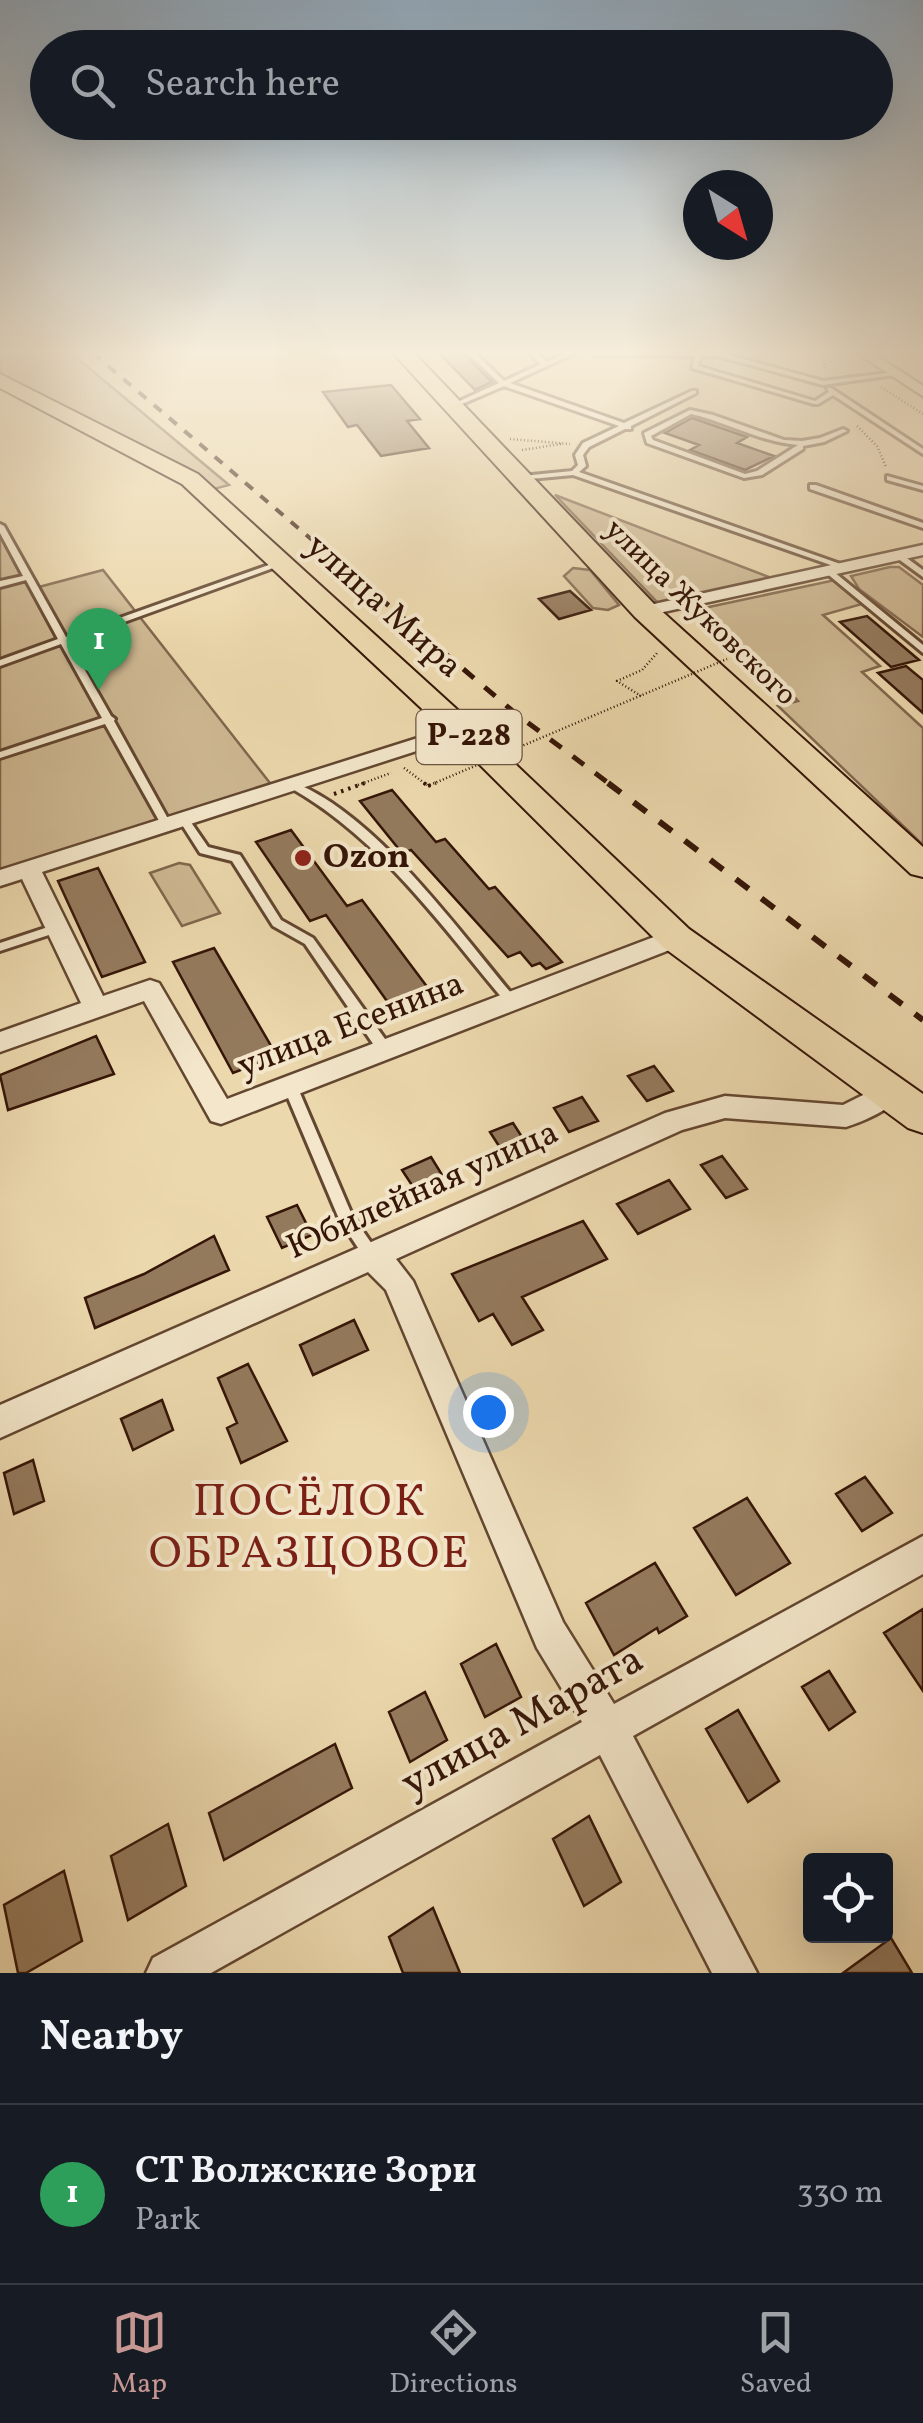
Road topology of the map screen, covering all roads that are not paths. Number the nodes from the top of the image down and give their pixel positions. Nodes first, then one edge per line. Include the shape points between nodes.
1 (124, 445) edge
2 (490, 445) edge
3 (586, 445) edge
4 (665, 445) edge
5 (794, 445) edge
6 (805, 445) edge
7 (800, 447) junction
8 (574, 473) junction
9 (522, 478) junction
10 (890, 478) road end
11 (813, 487) dead end
12 (923, 488) edge
13 (0, 526) edge
14 (923, 526) edge
15 (923, 550) edge
16 (900, 556) junction
17 (280, 564) junction
18 (836, 568) junction
19 (923, 574) edge
20 (29, 577) junction
21 (0, 584) edge
22 (645, 611) junction
23 (65, 642) junction
24 (923, 650) edge
25 (0, 663) edge
26 (110, 719) junction
27 (462, 730) junction
28 (0, 754) edge
29 (296, 786) junction
30 (175, 823) junction
31 (923, 866) edge
32 (29, 869) junction
33 (0, 878) edge
34 (57, 928) junction
35 (676, 938) junction
36 (0, 947) edge
37 (512, 1002) junction
38 (96, 1008) junction
39 (0, 1042) edge
40 (385, 1050) junction
41 (290, 1086) junction
42 (890, 1093) junction
43 (923, 1116) edge
44 (371, 1255) junction
45 (0, 1422) edge
46 (923, 1554) edge
47 (609, 1731) junction
48 (168, 1973) edge
49 (735, 1973) edge

1 - 17 main road, улица Мира / Р-228 via 190,480
2 - 9 main road, улица Жуковского
3 - 8 lane
4 - 7 lane via 744,476
5 - 7 lane
6 - 7 lane
8 - 9 lane
8 - 18 lane
9 - 22 main road, улица Жуковского
10 - 12 lane
11 - 14 lane
13 - 20 lane
15 - 16 street
16 - 18 street
16 - 19 lane
17 - 23 lane
17 - 27 main road, улица Мира / Р-228
18 - 22 street
18 - 24 lane
20 - 21 lane
20 - 23 lane
22 - 31 main road, улица Жуковского
23 - 25 lane
23 - 26 lane
26 - 28 lane
26 - 30 lane
27 - 29 street
27 - 35 main road, улица Мира / Р-228
29 - 30 street
29 - 37 lane via 322,798 378,849
30 - 32 street
30 - 40 lane via 204,850 236,858 277,923 309,940
32 - 33 street
32 - 34 street
34 - 36 lane
34 - 38 street
35 - 37 street, улица Есенина
35 - 42 main road, улица Мира / Р-228
37 - 40 street, улица Есенина
38 - 39 street, улица Есенина
38 - 41 street, улица Есенина via 150,989 221,1113
40 - 41 street, улица Есенина
41 - 44 lane via 346,1218
42 - 43 main road, улица Мира / Р-228
42 - 44 street, Юбилейная улица via 846,1116 725,1107 675,1121
44 - 45 street, Юбилейная улица
44 - 47 street via 398,1281 550,1634
46 - 47 street, улица Марата
47 - 48 street, улица Марата
47 - 49 street

